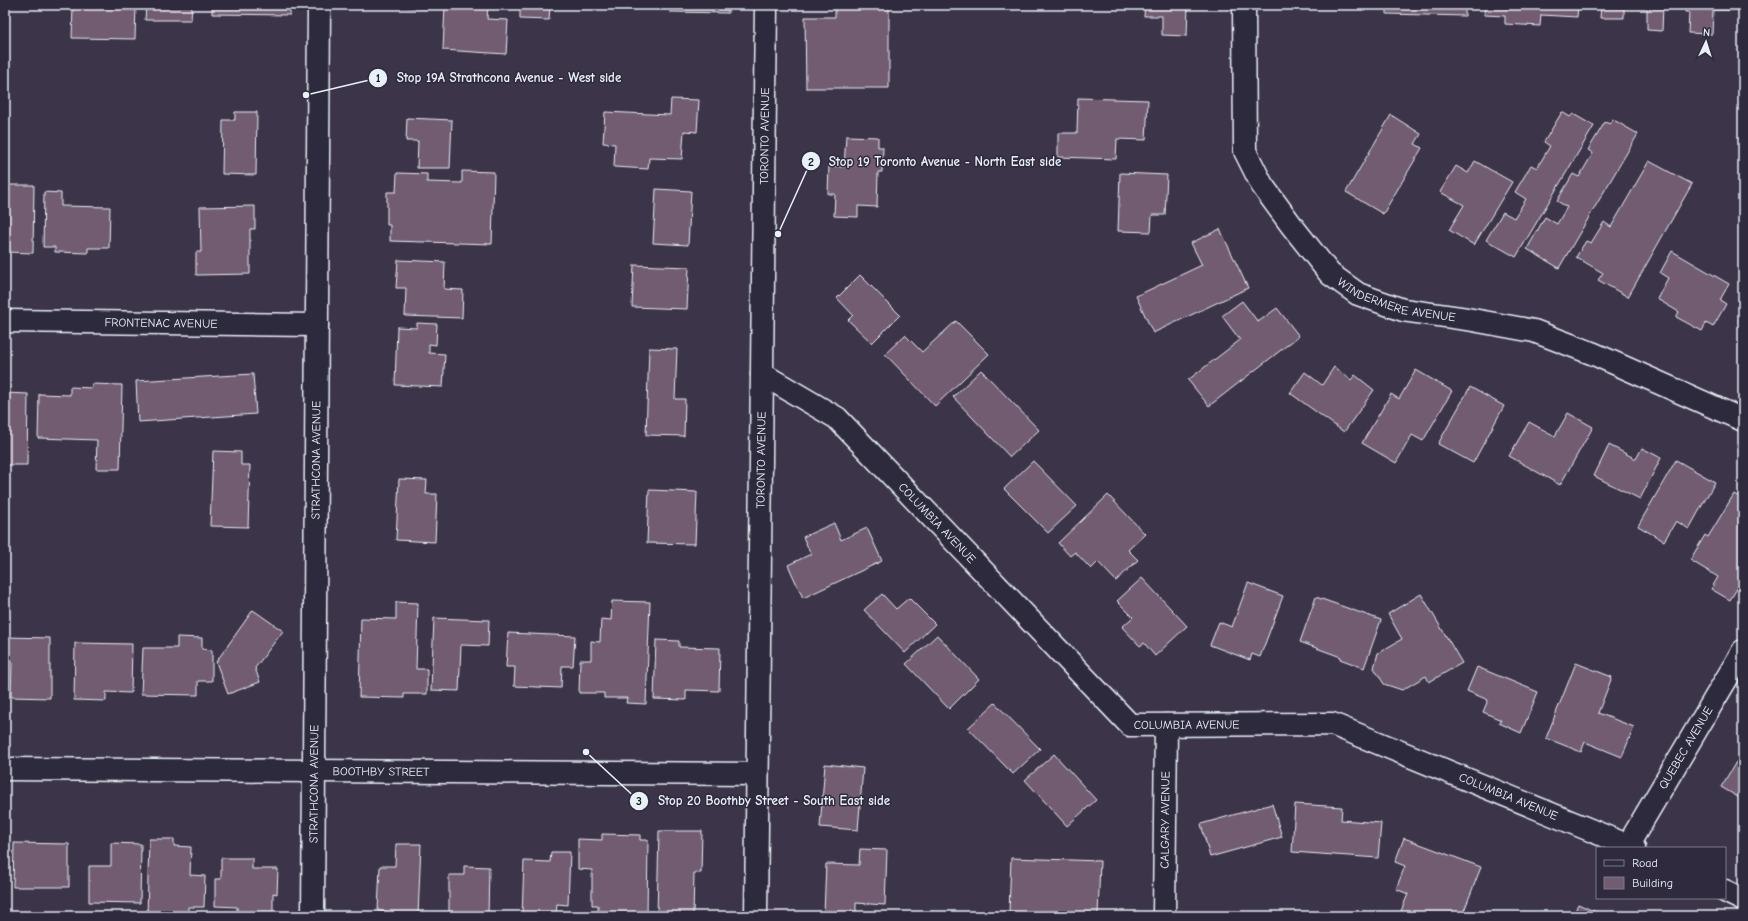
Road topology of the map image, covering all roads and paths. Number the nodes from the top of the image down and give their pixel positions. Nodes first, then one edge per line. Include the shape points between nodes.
1 (319, 5) edge
2 (766, 5) edge
3 (1244, 5) edge
4 (5, 321) edge
5 (317, 324) junction
6 (762, 374) junction
7 (1743, 420) edge
8 (1743, 650) edge
9 (1166, 725) junction
10 (5, 769) edge
11 (315, 772) junction
12 (757, 774) junction
13 (1631, 847) edge
14 (1726, 892) edge
15 (1743, 900) edge
16 (313, 916) edge
17 (756, 916) edge
18 (1164, 916) edge

1 - 5 street, STRATHCONA AVENUE
2 - 6 street, TORONTO AVENUE
3 - 7 street, WINDERMERE AVENUE via 1245,151 1262,185 1330,274 1358,294 1403,310 1534,331 1594,354
4 - 5 street, FRONTENAC AVENUE
5 - 11 street, STRATHCONA AVENUE
6 - 9 street, COLUMBIA AVENUE via 837,418 1130,725
6 - 12 street, TORONTO AVENUE
8 - 13 street, QUEBEC AVENUE
9 - 13 street, COLUMBIA AVENUE via 1332,724
9 - 18 street, CALGARY AVENUE
10 - 11 street, BOOTHBY STREET
11 - 12 street, BOOTHBY STREET
11 - 16 street, STRATHCONA AVENUE
12 - 17 street, TORONTO AVENUE
14 - 15 street

